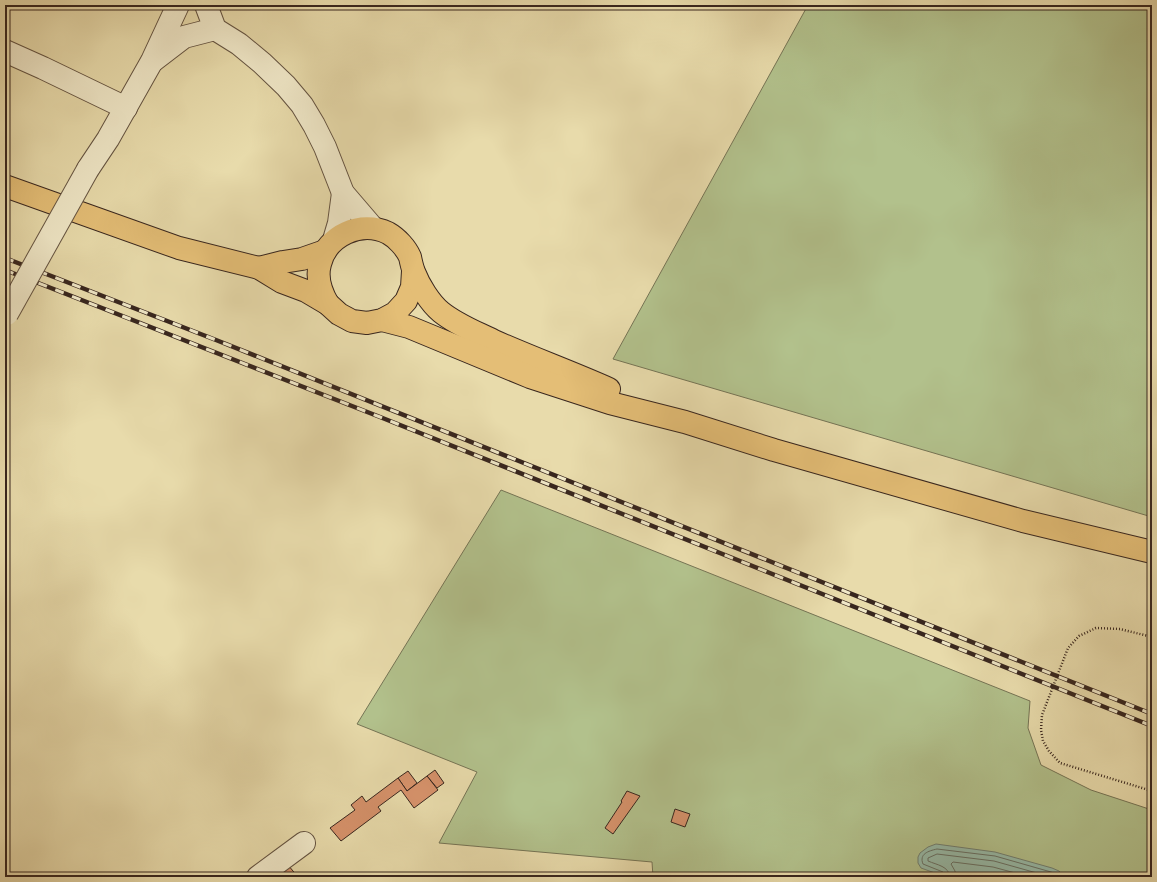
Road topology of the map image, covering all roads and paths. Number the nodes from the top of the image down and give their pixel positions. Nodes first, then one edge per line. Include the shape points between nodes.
1 (178, 5) edge
2 (206, 5) edge
3 (215, 29) junction
4 (5, 51) edge
5 (152, 61) junction
6 (126, 108) junction
7 (5, 186) edge
8 (343, 193) junction
9 (373, 228) junction
10 (329, 246) junction
11 (259, 268) junction
12 (413, 272) junction
13 (328, 304) junction
14 (6, 315) edge
15 (382, 320) junction
16 (685, 422) junction
17 (1152, 552) edge
18 (1152, 637) edge
19 (1152, 791) edge
20 (304, 843) dead end
21 (258, 877) edge

1 - 5 street
2 - 3 street
3 - 5 street via 184,37
3 - 8 street via 262,63 302,105 325,147
4 - 6 street
5 - 6 street
6 - 14 street, bridge via 88,169
7 - 11 main road via 179,248
8 - 9 street
8 - 10 street via 339,223
9 - 10 main road via 345,232
9 - 12 main road via 388,233 400,243 409,256
10 - 11 main road via 302,259
10 - 13 main road via 320,264 319,278 321,292
11 - 13 main road
12 - 15 main road via 412,287 406,301 395,313
12 - 16 main road via 425,294 440,311 460,325 522,354
13 - 15 main road via 352,321 367,323
15 - 16 main road via 409,327 530,377 610,403
16 - 17 main road via 1000,514
18 - 19 path via 1120,629 1096,628 1079,636 1068,648 1042,715 1041,730 1043,741 1060,763
20 - 21 street

